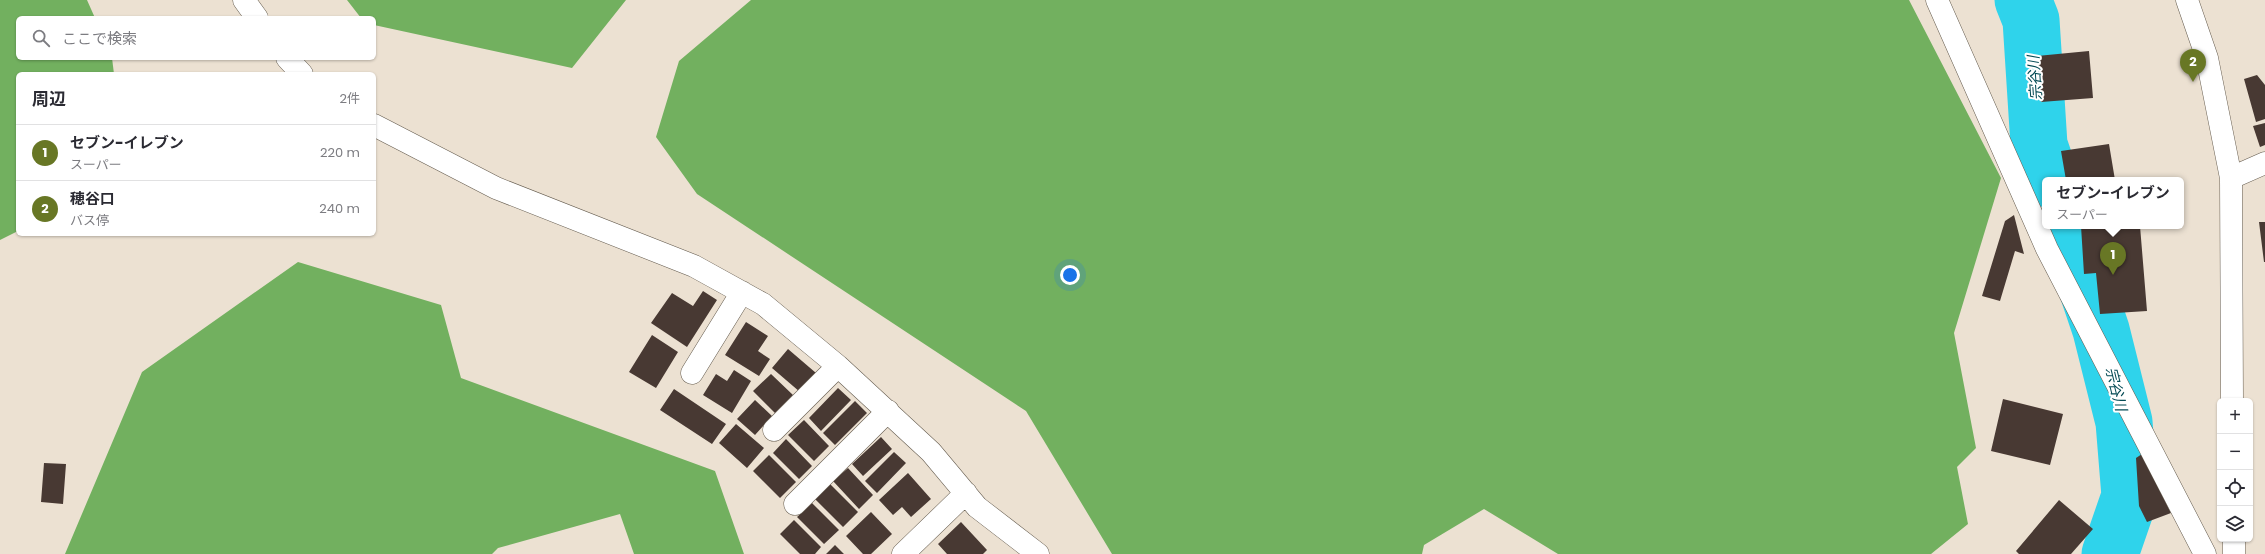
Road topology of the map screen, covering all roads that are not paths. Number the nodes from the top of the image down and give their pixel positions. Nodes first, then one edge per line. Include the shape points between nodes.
1 (244, 0) edge
2 (1937, 0) edge
3 (2187, 0) edge
4 (256, 16) edge
5 (289, 60) edge
6 (300, 72) edge
7 (376, 126) edge
8 (2265, 163) edge
9 (2231, 178) junction
10 (742, 292) junction
11 (838, 366) junction
12 (692, 373) dead end
13 (2232, 398) edge
14 (888, 411) junction
15 (774, 430) dead end
16 (966, 493) junction
17 (795, 504) dead end
18 (2234, 542) edge
19 (903, 554) edge
20 (1038, 554) edge
21 (2204, 554) edge
22 (2234, 554) edge

1 - 4 street
2 - 21 street via 2047,249
3 - 9 street via 2207,58
5 - 6 street
7 - 10 street via 496,188 694,266
8 - 9 street
9 - 13 street
10 - 11 street via 763,304
10 - 12 street
11 - 14 street
11 - 15 street
14 - 16 street via 931,452
14 - 17 street
16 - 19 street
16 - 20 street via 978,507
18 - 22 street

